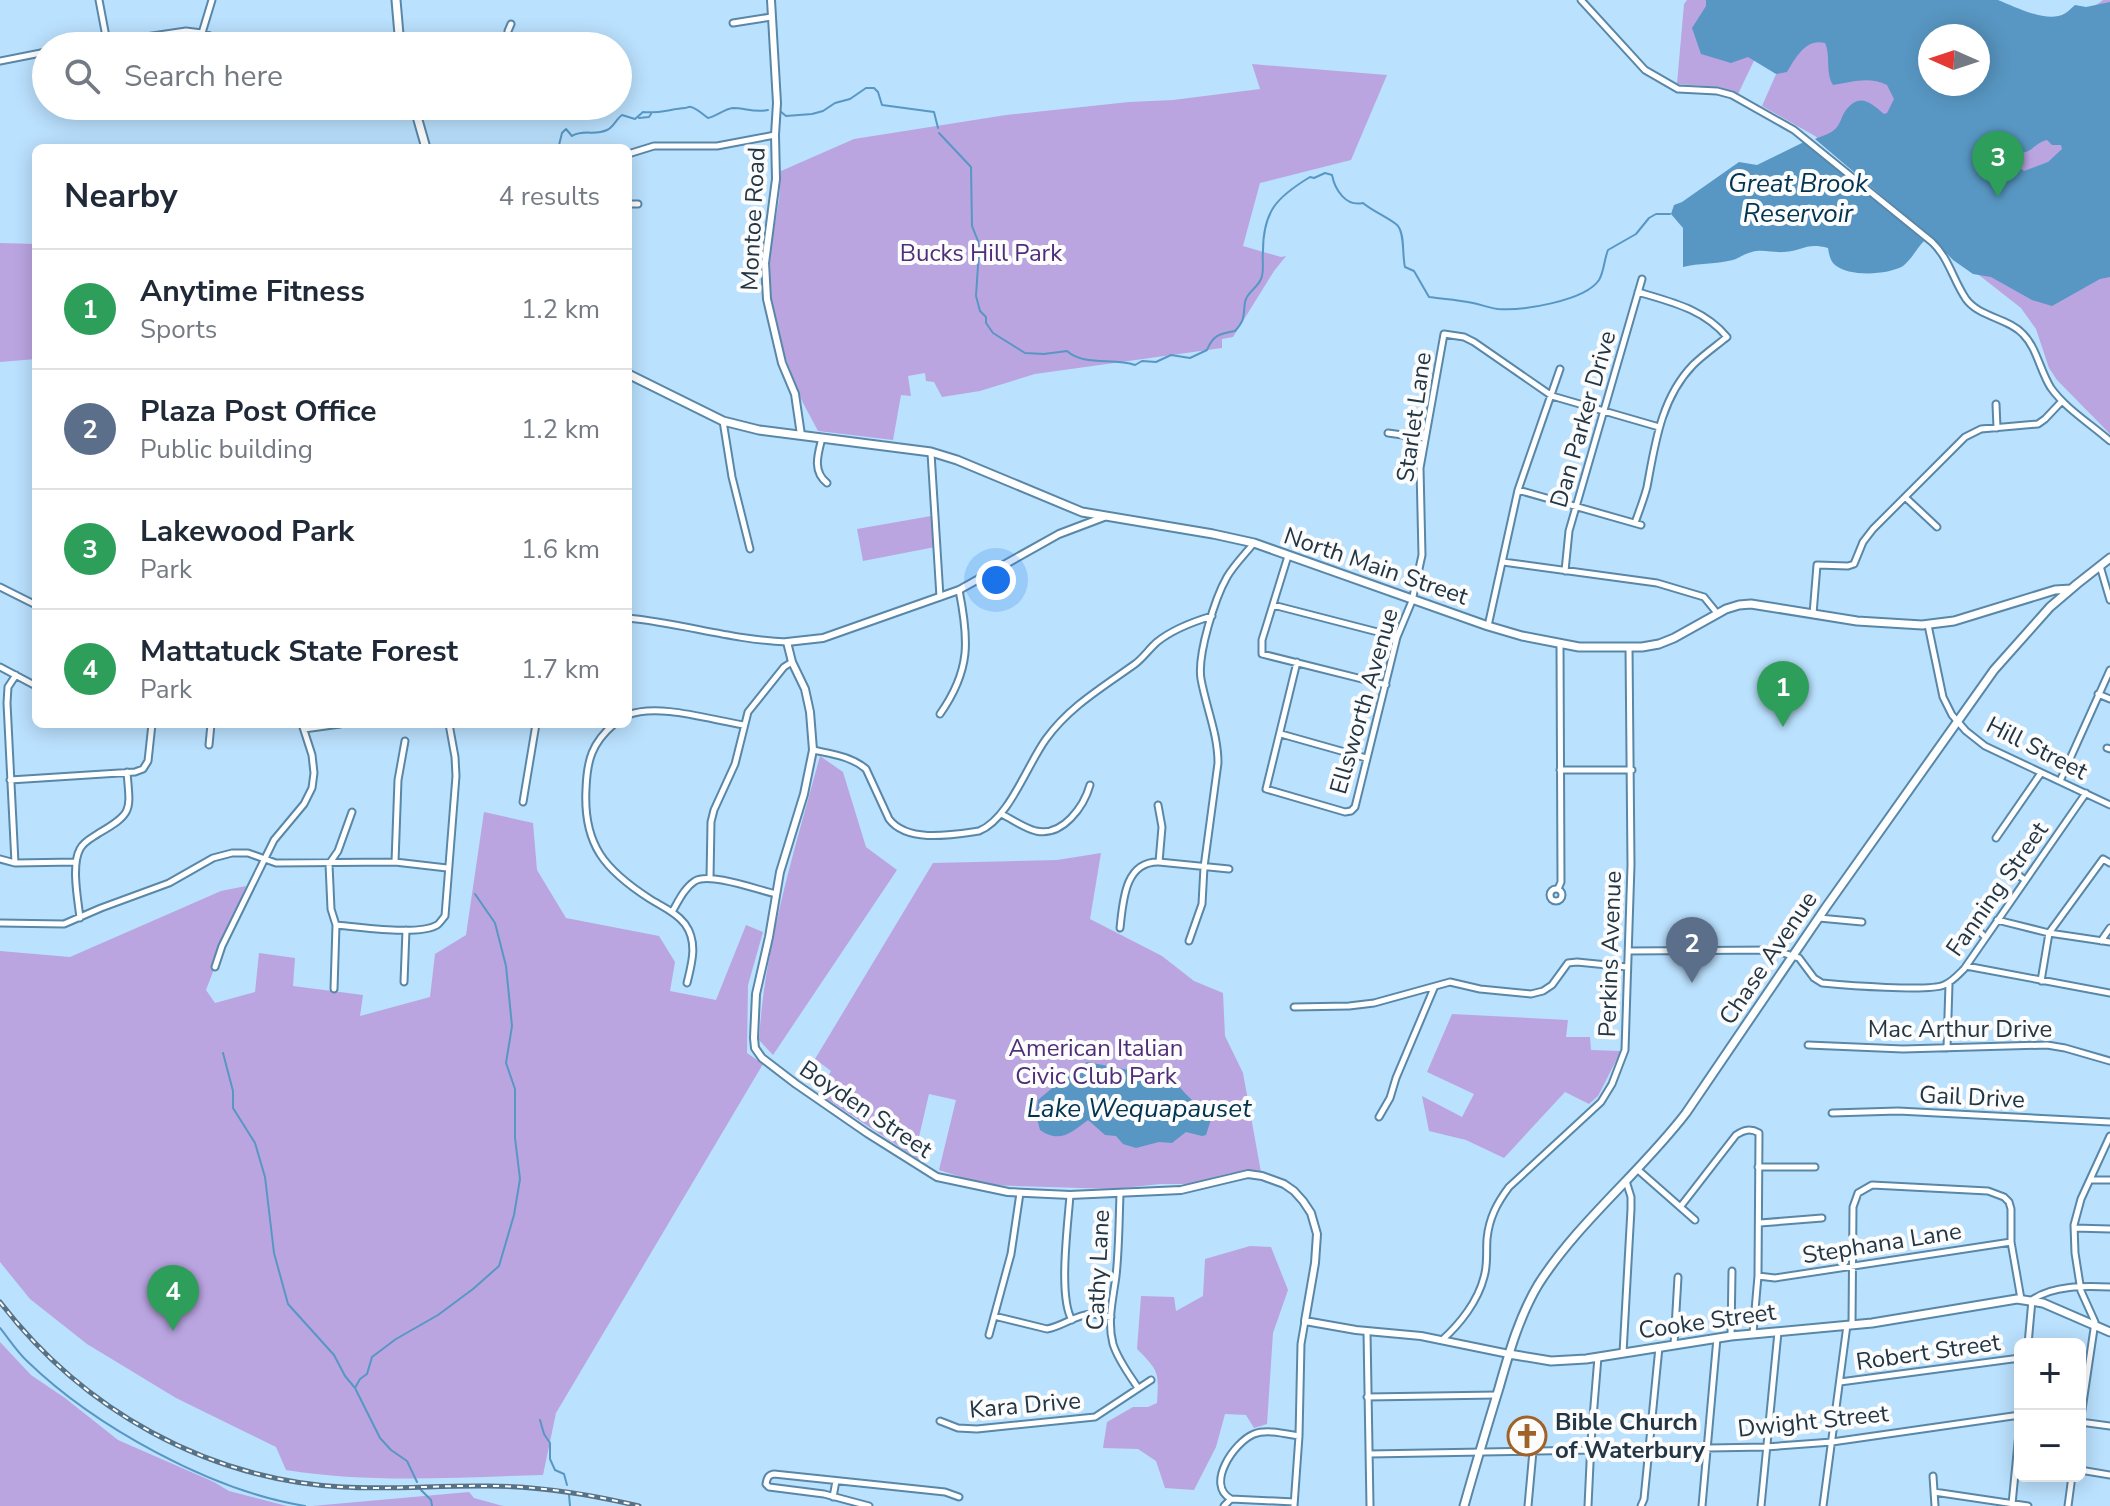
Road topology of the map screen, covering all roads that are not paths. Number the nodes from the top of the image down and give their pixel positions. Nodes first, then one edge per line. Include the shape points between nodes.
1 (99, 0) edge
2 (212, 0) edge
3 (396, 0) edge
4 (771, 0) edge
5 (1581, 0) edge
6 (771, 17) junction
7 (733, 23) dead end
8 (511, 24) dead end
9 (105, 32) edge
10 (202, 32) edge
11 (399, 32) edge
12 (508, 32) edge
13 (32, 55) edge
14 (0, 61) edge
15 (418, 120) edge
16 (775, 135) junction
17 (425, 144) edge
18 (632, 153) edge
19 (632, 204) edge
20 (638, 204) dead end
21 (1642, 279) dead end
22 (1638, 292) junction
23 (1560, 369) dead end
24 (632, 376) edge
25 (1552, 396) junction
26 (2062, 401) junction
27 (1996, 404) dead end
28 (1605, 412) junction
29 (723, 421) junction
30 (1659, 427) junction
31 (1997, 428) junction
32 (1388, 433) dead end
33 (801, 435) junction
34 (822, 438) junction
35 (1424, 438) junction
36 (2110, 441) edge
37 (931, 452) junction
38 (827, 483) dead end
39 (1518, 490) junction
40 (1905, 497) junction
41 (1576, 507) junction
42 (1104, 517) junction
43 (1937, 527) dead end
44 (1254, 543) junction
45 (750, 549) dead end
46 (1288, 556) junction
47 (2110, 558) edge
48 (1503, 562) junction
49 (2100, 565) junction
50 (1565, 571) junction
51 (0, 587) edge
52 (2071, 589) junction
53 (959, 590) junction
54 (2037, 595) junction
55 (940, 597) junction
56 (2110, 600) edge
57 (1412, 601) junction
58 (32, 603) edge
59 (1273, 605) junction
60 (1717, 613) junction
61 (1813, 615) junction
62 (2043, 615) junction
63 (1212, 616) junction
64 (632, 618) edge
65 (1928, 625) junction
66 (1488, 626) junction
67 (1397, 637) junction
68 (787, 642) junction
69 (1560, 644) junction
70 (1629, 647) junction
71 (792, 662) junction
72 (1297, 662) junction
73 (0, 667) edge
74 (2110, 670) edge
75 (16, 675) junction
76 (32, 684) edge
77 (1386, 685) junction
78 (2098, 694) junction
79 (2110, 699) edge
80 (632, 714) edge
81 (940, 714) dead end
82 (1957, 722) junction
83 (744, 725) junction
84 (152, 728) edge
85 (211, 728) edge
86 (303, 728) edge
87 (450, 728) edge
88 (535, 728) edge
89 (609, 728) edge
90 (1281, 734) junction
91 (405, 741) dead end
92 (209, 745) dead end
93 (813, 750) junction
94 (1366, 758) junction
95 (1560, 770) junction
96 (1632, 770) junction
97 (127, 772) junction
98 (2041, 773) junction
99 (10, 780) junction
100 (2060, 781) junction
101 (1090, 785) dead end
102 (2086, 793) junction
103 (523, 802) dead end
104 (1158, 805) dead end
105 (2110, 805) edge
106 (352, 812) dead end
107 (1001, 814) junction
108 (1996, 838) dead end
109 (0, 859) edge
110 (265, 860) junction
111 (76, 862) junction
112 (395, 862) junction
113 (1159, 862) junction
114 (15, 863) junction
115 (2110, 863) edge
116 (329, 864) junction
117 (1204, 867) junction
118 (2007, 867) dead end
119 (447, 868) junction
120 (1229, 869) dead end
121 (710, 878) junction
122 (2025, 880) junction
123 (1558, 889) dead end
124 (776, 894) junction
125 (672, 912) junction
126 (80, 918) junction
127 (1818, 918) junction
128 (1997, 920) junction
129 (1862, 922) dead end
130 (0, 923) edge
131 (336, 925) junction
132 (1120, 928) dead end
133 (2110, 928) edge
134 (1977, 929) dead end
135 (406, 930) junction
136 (2049, 933) junction
137 (1985, 937) junction
138 (1189, 941) dead end
139 (2101, 941) junction
140 (2110, 942) edge
141 (1628, 951) junction
142 (1793, 955) junction
143 (1966, 966) junction
144 (215, 967) dead end
145 (1627, 967) junction
146 (2041, 981) junction
147 (404, 982) dead end
148 (687, 983) dead end
149 (1949, 983) junction
150 (1434, 987) junction
151 (334, 989) dead end
152 (2110, 993) edge
153 (1294, 1007) dead end
154 (1808, 1045) dead end
155 (1947, 1048) junction
156 (2110, 1061) edge
157 (1832, 1113) dead end
158 (1379, 1117) dead end
159 (2110, 1122) edge
160 (2110, 1136) edge
161 (1758, 1167) junction
162 (1815, 1167) dead end
163 (1637, 1169) junction
164 (2090, 1180) junction
165 (2110, 1180) edge
166 (1626, 1181) junction
167 (1020, 1193) junction
168 (1120, 1194) junction
169 (1070, 1195) junction
170 (1681, 1206) junction
171 (1822, 1218) dead end
172 (1695, 1220) dead end
173 (1760, 1223) junction
174 (2074, 1228) junction
175 (2110, 1229) edge
176 (2011, 1242) junction
177 (1854, 1266) junction
178 (1732, 1271) dead end
179 (1758, 1276) junction
180 (1678, 1277) dead end
181 (2080, 1286) junction
182 (2110, 1287) edge
183 (2021, 1299) junction
184 (2032, 1300) junction
185 (994, 1316) junction
186 (1111, 1317) junction
187 (1072, 1320) junction
188 (1305, 1321) junction
189 (1850, 1325) junction
190 (2095, 1325) junction
191 (1778, 1331) junction
192 (1367, 1332) junction
193 (2110, 1332) edge
194 (1753, 1333) junction
195 (989, 1335) dead end
196 (1731, 1336) junction
197 (1717, 1338) junction
198 (2029, 1338) edge
199 (1442, 1340) junction
200 (1674, 1345) junction
201 (1659, 1347) junction
202 (1623, 1353) junction
203 (1509, 1354) junction
204 (1598, 1357) junction
205 (2014, 1359) edge
206 (1151, 1380) dead end
207 (1840, 1382) junction
208 (1138, 1388) junction
209 (1497, 1395) junction
210 (1367, 1397) junction
211 (2082, 1410) edge
212 (2014, 1416) edge
213 (940, 1421) dead end
214 (2086, 1423) edge
215 (2110, 1426) edge
216 (1299, 1436) junction
217 (1832, 1442) junction
218 (1766, 1447) junction
219 (1708, 1449) junction
220 (1590, 1450) junction
221 (1649, 1450) junction
222 (1533, 1451) junction
223 (1479, 1452) junction
224 (1369, 1454) junction
225 (2086, 1471) edge
226 (2110, 1475) edge
227 (1933, 1476) dead end
228 (836, 1481) junction
229 (2014, 1482) edge
230 (2071, 1482) edge
231 (1934, 1492) junction
232 (833, 1497) junction
233 (959, 1497) dead end
234 (1231, 1499) junction
235 (1294, 1504) edge
236 (2012, 1504) junction
237 (1643, 1505) edge
238 (869, 1506) edge
239 (1224, 1506) edge
240 (1370, 1506) edge
241 (1464, 1506) edge
242 (1528, 1506) edge
243 (1588, 1506) edge
244 (1702, 1506) edge
245 (1761, 1506) edge
246 (1823, 1506) edge
247 (1935, 1506) edge
248 (2028, 1506) edge
249 (2068, 1506) edge

1 - 9 street
2 - 10 street
3 - 11 main road
4 - 6 street, Montoe Road
5 - 26 street via 1645,70 1678,89 1732,95 1794,130 1932,242 1975,308 2025,335 2045,379
6 - 7 street
6 - 16 street, Montoe Road
8 - 12 street
13 - 14 street
15 - 17 main road
16 - 18 street via 717,146 654,146
16 - 33 street, Montoe Road via 767,299 795,394
19 - 20 street
21 - 22 street, Dan Parker Drive
22 - 28 street, Dan Parker Drive
22 - 30 street via 1700,313 1727,337 1679,383
23 - 25 street
24 - 29 main road, North Main Street
25 - 28 street
25 - 35 street, Starlet Lane via 1474,342 1444,334
25 - 39 street
26 - 31 street via 2038,424
26 - 36 street
27 - 31 street
28 - 30 street
28 - 41 street, Dan Parker Drive
29 - 33 main road, North Main Street
29 - 45 street
30 - 41 street via 1638,524
31 - 40 street via 1968,434
32 - 35 street
33 - 34 main road, North Main Street
34 - 37 main road, North Main Street
34 - 38 street via 817,466
35 - 57 street, Starlet Lane via 1422,555
37 - 42 main road, North Main Street
37 - 55 street
39 - 41 street
39 - 48 street
40 - 43 street
40 - 61 street via 1870,532 1854,564 1817,565
41 - 50 street, Dan Parker Drive
42 - 44 main road, North Main Street
42 - 53 street via 1059,534
44 - 46 main road, North Main Street
44 - 63 street via 1218,593
46 - 57 main road, North Main Street
46 - 59 street
47 - 49 main road, North Main Street
48 - 50 street
48 - 66 street
49 - 52 main road, North Main Street
49 - 56 street
50 - 60 street via 1657,583 1704,597
51 - 58 street
52 - 54 main road, North Main Street
52 - 62 main road, Chase Avenue
53 - 55 street
53 - 81 street via 967,653
54 - 62 main road
54 - 65 main road, North Main Street
55 - 68 street via 823,638
57 - 66 main road, North Main Street
57 - 67 street, Ellsworth Avenue
59 - 67 street
59 - 72 street via 1262,654
60 - 61 main road, North Main Street via 1751,604
60 - 70 main road, North Main Street via 1659,644
61 - 65 main road, North Main Street
62 - 82 main road, Chase Avenue
63 - 107 street via 1166,636 1086,697 1046,739
63 - 117 street via 1201,675 1218,763
64 - 68 street
65 - 82 street, Hill Street via 1942,695
66 - 69 main road, North Main Street
67 - 77 street, Ellsworth Avenue
68 - 71 street, Boyden Street
69 - 70 main road, North Main Street
69 - 95 street
70 - 96 street, Perkins Avenue
71 - 83 street via 753,704
71 - 93 street, Boyden Street via 805,689
72 - 77 street
72 - 90 street
73 - 75 street
74 - 78 street
75 - 76 street
75 - 99 street via 7,703
77 - 94 street, Ellsworth Avenue
78 - 79 street
78 - 100 street
80 - 83 street via 659,710
82 - 98 street, Hill Street via 1983,745
82 - 127 main road, Chase Avenue
83 - 121 street via 735,764 711,822
84 - 97 street via 148,761 143,769
85 - 92 street
86 - 110 street via 312,755 312,788
87 - 119 street via 456,776
88 - 103 street
89 - 125 street via 591,752 586,776 588,827 597,853 614,872
90 - 94 street
90 - 94 street, Ellsworth Avenue via 1266,789 1345,812 1355,807
91 - 112 street
93 - 107 street via 861,764 889,819 903,832 979,831
93 - 124 street, Boyden Street
95 - 96 street
95 - 123 street
96 - 141 street, Perkins Avenue
97 - 99 street
97 - 111 street via 127,814 86,841
98 - 100 street, Hill Street
98 - 108 street
99 - 114 street
100 - 102 street, Hill Street
101 - 107 street via 1086,799 1060,827 1037,831
102 - 105 street, Hill Street
102 - 122 street, Fanning Street
104 - 113 street
106 - 116 street
109 - 114 street
110 - 116 street
110 - 126 street via 248,853 213,858 169,883
110 - 144 street
111 - 114 street
111 - 126 street
112 - 116 street
112 - 119 street
113 - 117 street
113 - 132 street via 1143,864 1131,876
115 - 136 street via 2103,859
116 - 131 street
117 - 120 street
117 - 138 street via 1202,904
118 - 122 street
119 - 135 street via 445,916 438,925
121 - 124 street
121 - 125 street via 696,880
122 - 128 street, Fanning Street
124 - 167 street, Boyden Street via 756,994 755,1048 762,1058 927,1172
125 - 148 street via 693,941
126 - 130 street via 50,925
127 - 129 street
127 - 142 main road, Chase Avenue
128 - 136 street
128 - 137 street, Fanning Street
131 - 135 street
131 - 151 street
133 - 139 street
134 - 137 street
135 - 147 street
136 - 139 street
136 - 146 street
137 - 143 street, Fanning Street
139 - 140 street
141 - 142 street via 1771,950
141 - 145 street, Perkins Avenue
142 - 149 street, Fanning Street via 1822,983
142 - 163 main road, Chase Avenue via 1686,1113
143 - 146 street
143 - 149 street, Fanning Street
145 - 150 street via 1568,963 1552,985 1531,994 1450,982
145 - 199 street, Perkins Avenue via 1625,1050 1612,1084 1601,1102 1498,1201 1489,1227 1485,1277 1467,1311
146 - 152 street
149 - 155 street
150 - 153 street via 1374,1003
150 - 158 street
154 - 155 street, Mac Arthur Drive
155 - 156 street, Mac Arthur Drive via 2047,1045
157 - 159 street, Gail Drive via 1898,1111
160 - 164 street
161 - 162 street
161 - 170 street via 1759,1133 1743,1130
161 - 173 street
163 - 166 main road, Chase Avenue
163 - 170 street
164 - 165 street
164 - 174 street
166 - 202 street via 1631,1209
166 - 203 main road, Chase Avenue via 1543,1278
167 - 169 street, Boyden Street
167 - 185 street
168 - 169 street, Boyden Street
168 - 186 street, Cathy Lane
168 - 188 street, Boyden Street via 1194,1188 1248,1174 1294,1191 1311,1213 1317,1234
169 - 187 street via 1065,1291
170 - 172 street
171 - 173 street
173 - 179 street
174 - 175 street
174 - 181 street
176 - 177 street, Stephana Lane
176 - 177 street via 2011,1209 1997,1192 1872,1185 1858,1193 1853,1207
176 - 183 street
177 - 179 street, Stephana Lane
177 - 189 street
178 - 196 street
179 - 194 street
180 - 200 street
181 - 182 street
181 - 184 street
181 - 190 street
183 - 184 main road, Cooke Street
183 - 189 main road, Cooke Street
184 - 190 main road, Cooke Street
184 - 198 street
185 - 187 street via 1047,1329
185 - 195 street
186 - 187 street via 1091,1314
186 - 208 street, Cathy Lane via 1113,1346
188 - 192 street, Cooke Street
188 - 216 street, Boyden Street
189 - 191 main road, Cooke Street
189 - 207 street
190 - 193 main road, Cooke Street
190 - 211 street
191 - 194 main road, Cooke Street
191 - 218 street
192 - 199 street, Cooke Street
192 - 210 street
194 - 196 main road, Cooke Street
196 - 197 main road, Cooke Street
197 - 200 main road, Cooke Street
197 - 219 street
199 - 203 street, Cooke Street
200 - 201 main road, Cooke Street
201 - 202 main road, Cooke Street
201 - 221 street
202 - 204 main road, Cooke Street
203 - 204 main road, Cooke Street via 1556,1361
203 - 209 main road, Chase Avenue
204 - 220 street
205 - 207 street, Robert Street
206 - 208 street, Kara Drive
207 - 217 street
208 - 213 street, Kara Drive via 1095,1417 977,1429
209 - 210 street
209 - 223 main road, Chase Avenue
210 - 224 street
212 - 217 street, Dwight Street
214 - 215 street
216 - 234 street via 1263,1432 1244,1441 1226,1460 1222,1476 1220,1488
216 - 235 street, Boyden Street
217 - 218 street, Dwight Street
217 - 246 street
218 - 219 street, Dwight Street
218 - 245 street
219 - 221 street, Dwight Street
219 - 244 street
220 - 221 street, Dwight Street
220 - 222 street, Dwight Street
220 - 243 street
221 - 237 street
222 - 223 street, Dwight Street
222 - 242 street
223 - 224 street, Dwight Street
223 - 241 main road, Chase Avenue
224 - 240 street
225 - 226 street
227 - 231 street
228 - 232 street
228 - 232 street via 774,1474 766,1479 769,1487
228 - 233 street
229 - 236 street
230 - 249 street
231 - 236 street
231 - 247 street
232 - 238 street
234 - 235 street
234 - 239 street
236 - 248 street

